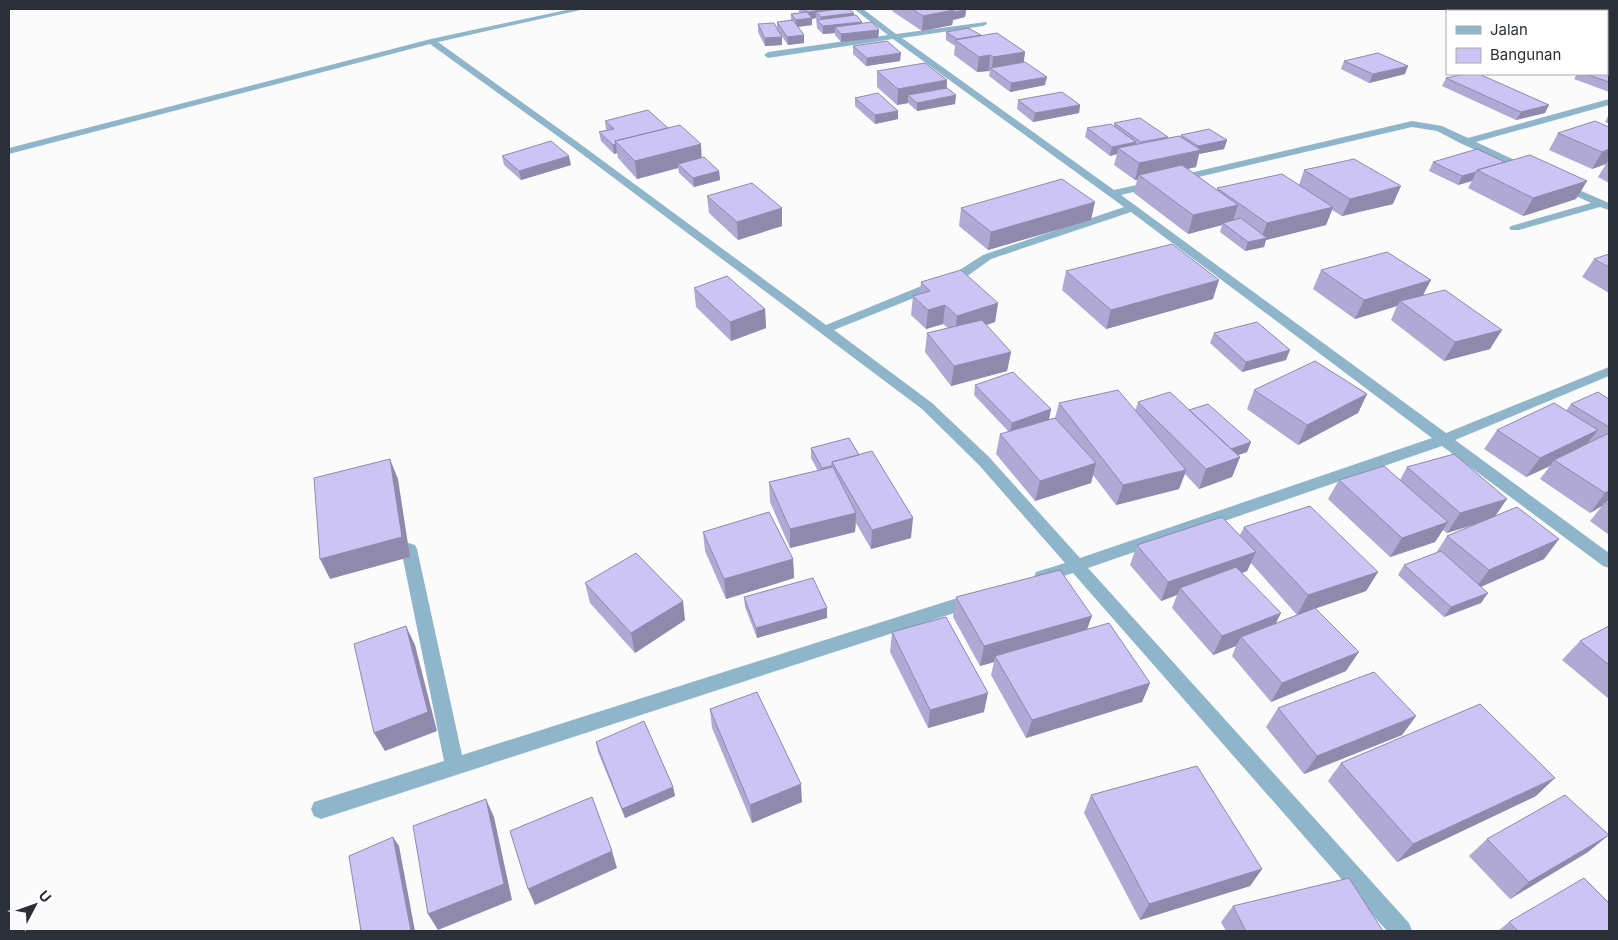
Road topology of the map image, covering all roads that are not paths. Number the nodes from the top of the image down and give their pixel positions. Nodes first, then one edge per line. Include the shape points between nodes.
1 (581, 9) edge
2 (858, 9) edge
3 (983, 24) dead end
4 (895, 38) junction
5 (432, 42) junction
6 (768, 55) dead end
7 (1609, 102) edge
8 (1466, 142) junction
9 (9, 151) edge
10 (1538, 174) edge
11 (1556, 182) edge
12 (1112, 194) junction
13 (1605, 205) edge
14 (1132, 208) junction
15 (1515, 228) dead end
16 (826, 329) junction
17 (1609, 371) edge
18 (1443, 440) junction
19 (409, 550) dead end
20 (1609, 562) edge
21 (1077, 566) junction
22 (1030, 581) edge
23 (992, 594) edge
24 (455, 767) junction
25 (321, 809) dead end
26 (1401, 931) edge

1 - 5 street
2 - 4 street
3 - 4 street
4 - 6 street
4 - 12 street
5 - 9 street
5 - 16 street
7 - 8 street
8 - 10 street
8 - 12 street via 1438,128 1412,124
11 - 13 street
12 - 14 street
13 - 15 street
14 - 16 street via 987,257 962,274
14 - 18 street
16 - 21 street via 928,406 984,461
17 - 18 street
18 - 20 street
18 - 21 street
19 - 24 street
21 - 22 street
21 - 26 street
23 - 24 street
24 - 25 street

